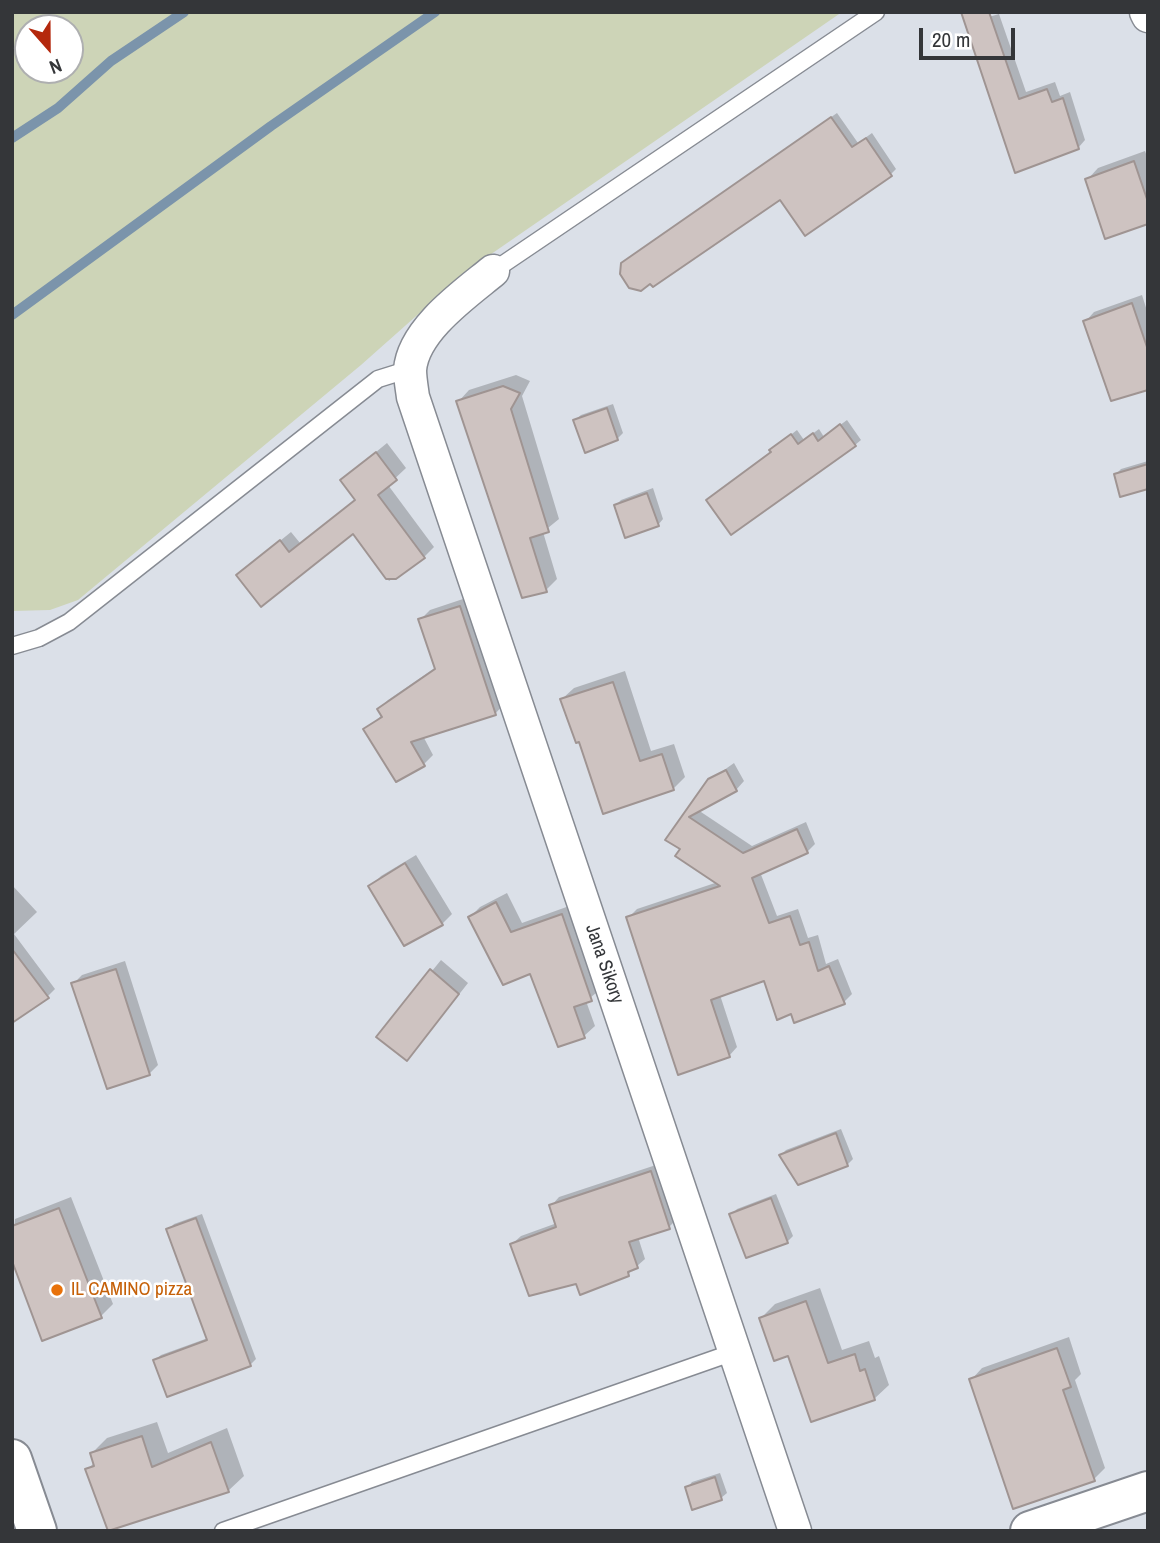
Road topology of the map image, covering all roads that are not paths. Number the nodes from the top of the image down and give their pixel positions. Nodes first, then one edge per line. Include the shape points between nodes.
1 (876, 12) edge
2 (493, 271) joint
3 (412, 383) junction
4 (12, 646) edge
5 (734, 1352) junction
6 (12, 1460) edge
7 (1148, 1491) edge
8 (37, 1531) edge
9 (223, 1531) edge
10 (795, 1531) edge
11 (1030, 1531) edge

1 - 2 lane
2 - 3 street via 446,309 417,348
3 - 4 lane via 378,379 69,622
3 - 5 street, Jana Sikory
5 - 9 lane
5 - 10 street, Jana Sikory
6 - 8 street
7 - 11 street

